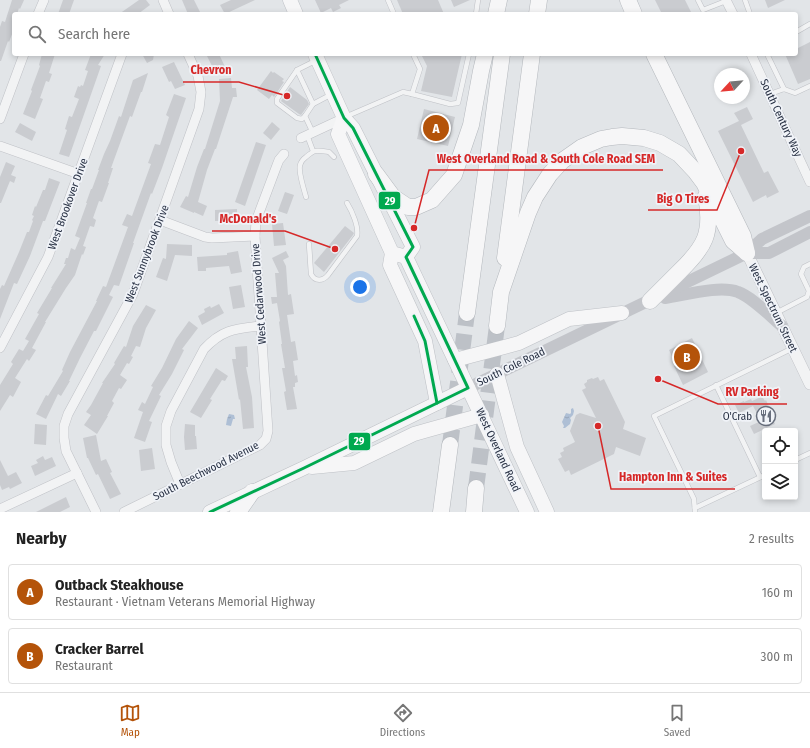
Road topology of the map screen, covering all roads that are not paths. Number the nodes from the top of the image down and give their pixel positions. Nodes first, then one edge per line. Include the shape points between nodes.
1 (44, 0) edge
2 (163, 0) edge
3 (290, 0) edge
4 (388, 0) edge
5 (478, 0) edge
6 (499, 0) edge
7 (508, 0) edge
8 (539, 0) edge
9 (628, 0) edge
10 (698, 0) edge
11 (726, 0) edge
12 (744, 0) edge
13 (39, 12) edge
14 (168, 12) edge
15 (295, 12) edge
16 (393, 12) edge
17 (476, 12) edge
18 (496, 12) edge
19 (507, 12) edge
20 (537, 12) edge
21 (633, 12) edge
22 (732, 12) edge
23 (749, 12) edge
24 (810, 24) edge
25 (798, 31) edge
26 (23, 56) edge
27 (121, 56) edge
28 (189, 56) edge
29 (317, 56) edge
30 (414, 56) edge
31 (469, 56) edge
32 (485, 56) edge
33 (502, 56) edge
34 (532, 56) edge
35 (655, 56) edge
36 (752, 56) edge
37 (768, 56) edge
38 (297, 70) junction
39 (810, 86) edge
40 (784, 89) junction
41 (333, 94) junction
42 (412, 94) junction
43 (770, 94) junction
44 (313, 104) junction
45 (305, 116) junction
46 (344, 118) junction
47 (0, 119) edge
48 (307, 135) junction
49 (0, 146) edge
50 (313, 151) junction
51 (284, 154) dead end
52 (334, 157) dead end
53 (79, 174) junction
54 (376, 174) junction
55 (810, 182) edge
56 (704, 183) junction
57 (306, 197) dead end
58 (347, 203) dead end
59 (810, 216) edge
60 (160, 220) junction
61 (810, 225) edge
62 (807, 234) edge
63 (255, 236) junction
64 (309, 244) dead end
65 (392, 253) junction
66 (747, 253) junction
67 (406, 257) junction
68 (810, 264) edge
69 (501, 292) junction
70 (650, 301) junction
71 (468, 313) tunnel mouth
72 (622, 313) junction
73 (776, 313) junction
74 (261, 326) junction
75 (497, 326) tunnel mouth
76 (782, 326) junction
77 (0, 348) edge
78 (793, 348) junction
79 (454, 360) junction
80 (497, 374) junction
81 (810, 384) edge
82 (716, 385) junction
83 (468, 388) junction
84 (437, 403) junction
85 (482, 415) junction
86 (266, 439) joint
87 (450, 445) tunnel mouth
88 (810, 453) edge
89 (798, 459) edge
90 (304, 468) junction
91 (77, 473) junction
92 (762, 476) edge
93 (180, 484) junction
94 (476, 488) tunnel mouth
95 (252, 492) junction
96 (0, 510) edge
97 (695, 510) edge
98 (96, 512) edge
99 (124, 512) edge
100 (210, 512) edge
101 (238, 512) edge
102 (441, 512) edge
103 (474, 512) edge
104 (527, 512) edge
105 (547, 512) edge

1 - 13 street
2 - 14 street
3 - 15 main road
4 - 16 lane
5 - 17 lane
6 - 18 highway
7 - 19 highway
8 - 20 highway
9 - 21 highway
10 - 11 lane via 703,10
11 - 22 street
12 - 23 lane
24 - 25 lane
26 - 47 street
27 - 53 street, West Brookover Drive
28 - 60 street, West Sunnybrook Drive via 198,76 201,92 200,109
29 - 38 lane
29 - 41 main road
30 - 42 lane via 420,69
31 - 42 lane via 458,103 450,104
32 - 54 highway via 471,125 454,175 432,200 416,207 408,206 393,198
33 - 71 highway
34 - 69 highway
35 - 66 highway via 743,236
36 - 43 street, South Century Way
37 - 40 lane
38 - 44 lane
38 - 45 lane via 277,99 277,103 297,118 302,119
39 - 40 lane via 795,93
40 - 43 lane
41 - 44 lane
41 - 46 main road
42 - 46 lane via 403,92
43 - 55 street, South Century Way
44 - 45 lane
45 - 48 lane
46 - 48 street
46 - 54 main road via 353,128
46 - 65 main road via 338,134
48 - 50 lane
49 - 53 street
50 - 52 lane via 329,152
50 - 57 lane via 300,166
51 - 63 street, West Cedarwood Drive via 276,165 256,221
53 - 77 street, West Brookover Drive via 48,257
54 - 67 main road via 413,247
56 - 66 highway via 733,241
56 - 69 highway via 679,154 649,139 612,137 582,147 558,165 535,197
56 - 70 highway via 708,220 702,246 690,262
58 - 64 lane via 358,229 357,236 322,280 311,274
59 - 66 main road, South Cole Road via 762,239
60 - 63 street via 205,237
60 - 91 street, West Sunnybrook Drive via 133,294 68,414 64,426 66,451
61 - 62 main road
62 - 66 main road, South Cole Road via 769,253
63 - 74 street, West Cedarwood Drive
65 - 67 main road
65 - 84 main road via 390,265 425,341
66 - 70 main road, South Cole Road
66 - 73 street, West Spectrum Street
67 - 79 main road, West Overland Road
68 - 73 lane via 804,267 801,274 809,291 807,297
69 - 75 highway
70 - 72 main road, South Cole Road
70 - 76 main road via 710,290 738,292
72 - 79 main road via 569,319 520,343
72 - 80 main road, South Cole Road
73 - 76 street, West Spectrum Street
74 - 86 street, West Cedarwood Drive via 268,431
74 - 93 street via 234,329 211,342 204,349 171,411 166,426 166,445
76 - 78 street, West Spectrum Street
78 - 81 street, West Spectrum Street
78 - 82 lane
79 - 83 main road, West Overland Road
80 - 83 main road, South Cole Road
80 - 105 main road via 517,447
82 - 92 lane
82 - 97 lane via 654,416 694,499
83 - 84 main road, South Cole Road
83 - 85 main road, West Overland Road
84 - 90 main road, South Cole Road
85 - 90 main road via 414,434 354,463
85 - 104 main road, West Overland Road
86 - 93 street, South Beechwood Avenue via 260,445
87 - 102 highway
88 - 89 lane
90 - 95 main road, South Cole Road
91 - 96 street
91 - 98 street, West Sunnybrook Drive
92 - 97 lane
93 - 99 street, South Beechwood Avenue
94 - 103 highway
95 - 100 main road, South Cole Road
95 - 101 highway

